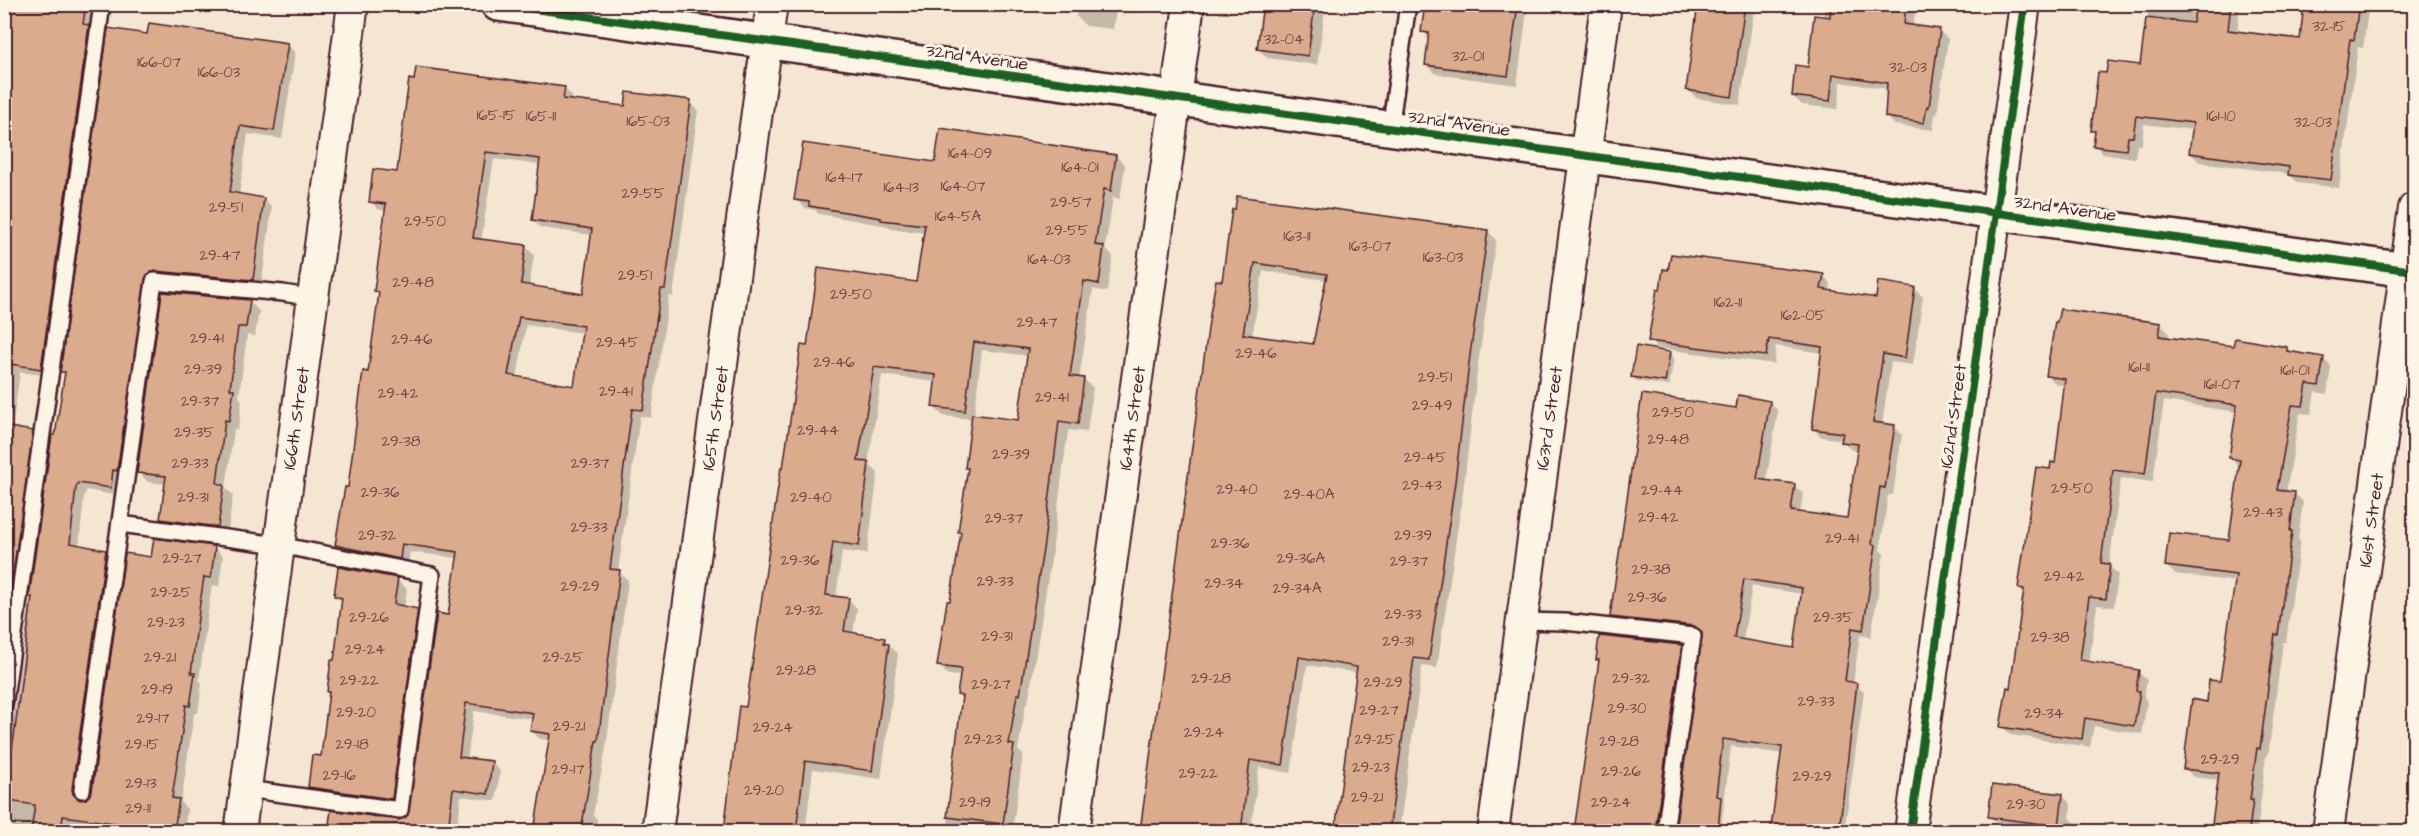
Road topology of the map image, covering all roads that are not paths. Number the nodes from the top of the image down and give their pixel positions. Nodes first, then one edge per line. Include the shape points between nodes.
1 (102, 4) edge
2 (353, 4) edge
3 (498, 4) edge
4 (772, 4) edge
5 (1189, 4) edge
6 (1408, 4) edge
7 (1606, 4) edge
8 (2025, 4) edge
9 (767, 43) junction
10 (1176, 99) junction
11 (1390, 129) junction
12 (1585, 155) junction
13 (2415, 208) edge
14 (1996, 214) junction
15 (2410, 271) edge
16 (313, 298) junction
17 (120, 524) junction
18 (279, 544) junction
19 (1521, 621) junction
20 (4, 706) edge
21 (82, 789) dead end
22 (246, 789) junction
23 (240, 831) edge
24 (657, 831) edge
25 (1074, 831) edge
26 (1493, 831) edge
27 (1665, 831) edge
28 (1910, 831) edge
29 (2328, 831) edge

1 - 20 lane
2 - 16 street, 166th Street
3 - 9 street, 32nd Avenue
4 - 9 street, 165th Street
5 - 10 street, 164th Street
6 - 11 lane
7 - 12 street, 163rd Street
8 - 14 street, 162nd Street
9 - 10 street, 32nd Avenue
9 - 24 street, 165th Street
10 - 11 street, 32nd Avenue
10 - 25 street, 164th Street
11 - 12 street, 32nd Avenue
12 - 14 street, 32nd Avenue
12 - 19 street, 163rd Street
13 - 15 street, 161st Street
14 - 15 street, 32nd Avenue
14 - 28 street, 162nd Street
15 - 29 street, 161st Street
16 - 17 lane via 154,281
16 - 18 street, 166th Street
17 - 18 lane
17 - 21 lane
18 - 22 street, 166th Street
18 - 22 lane via 432,575 400,810
19 - 26 street, 163rd Street
19 - 27 lane via 1693,636
22 - 23 street, 166th Street

